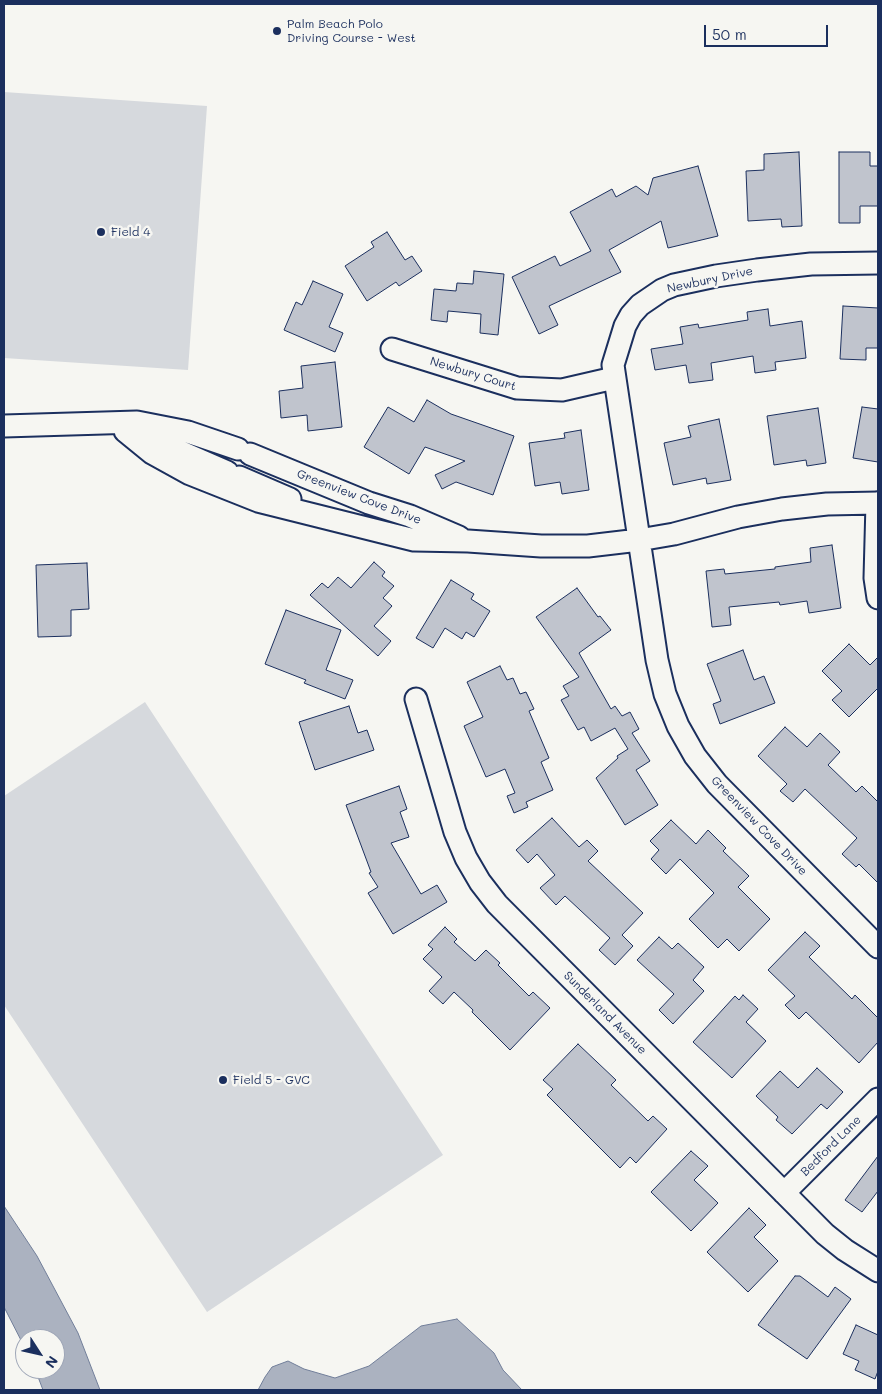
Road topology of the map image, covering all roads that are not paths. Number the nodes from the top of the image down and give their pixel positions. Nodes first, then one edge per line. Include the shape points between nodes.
1 (878, 263) edge
2 (392, 349) dead end
3 (614, 378) junction
4 (98, 424) junction
5 (4, 426) edge
6 (125, 431) junction
7 (878, 503) edge
8 (350, 525) junction
9 (639, 540) junction
10 (468, 541) junction
11 (878, 598) edge
12 (416, 699) dead end
13 (878, 947) edge
14 (878, 1099) edge
15 (784, 1193) junction
16 (878, 1271) edge

1 - 3 street, Newbury Drive via 811,264 757,270 716,276 662,290 645,301 625,326 616,353
2 - 3 street, Newbury Court via 522,389 562,390
3 - 9 street, Newbury Drive
4 - 5 street, Greenview Cove Drive
4 - 6 street, Greenview Cove Drive
4 - 10 street, Greenview Cove Drive via 137,422 188,432 244,451
6 - 8 street, Greenview Cove Drive via 146,436
6 - 8 street, Greenview Cove Drive via 152,453 190,474 258,501
7 - 9 street, Greenview Cove Drive via 782,509
7 - 11 street via 875,578
8 - 10 street, Greenview Cove Drive via 414,540
9 - 10 street, Greenview Cove Drive via 588,546
9 - 13 street, Greenview Cove Drive via 665,694 695,756 717,784
12 - 15 street, Sunderland Avenue via 455,832 480,882 497,904
14 - 15 street, Bedford Lane
15 - 16 street, Sunderland Avenue via 825,1234

